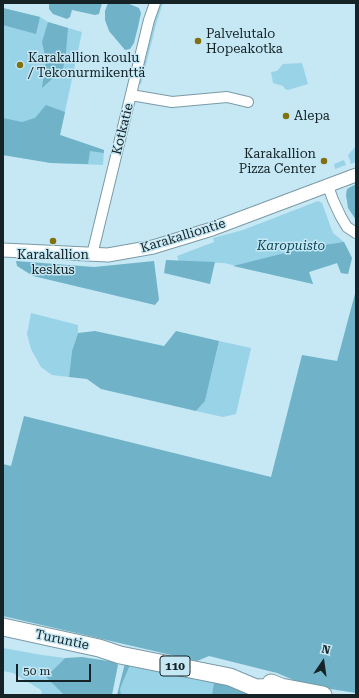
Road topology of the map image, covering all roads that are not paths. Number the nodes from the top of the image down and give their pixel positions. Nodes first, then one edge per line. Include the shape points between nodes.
1 (155, 3) edge
2 (131, 95) junction
3 (248, 102) dead end
4 (356, 175) edge
5 (328, 186) junction
6 (356, 233) edge
7 (3, 250) edge
8 (92, 255) junction
9 (3, 627) edge
10 (3, 639) edge
11 (120, 655) junction
12 (323, 695) edge

1 - 2 street, Kotkatie
2 - 3 street via 172,102 226,97
2 - 8 street, Kotkatie
4 - 5 street, Karakalliontie
5 - 6 street via 341,217 347,227
5 - 8 street, Karakalliontie via 164,244 108,255
7 - 8 street, Karakalliontie
9 - 11 main road, Turuntie / 110
10 - 11 main road, Turuntie / 110 via 97,656
11 - 12 main road, Turuntie / 110 via 230,677 256,688 281,687

